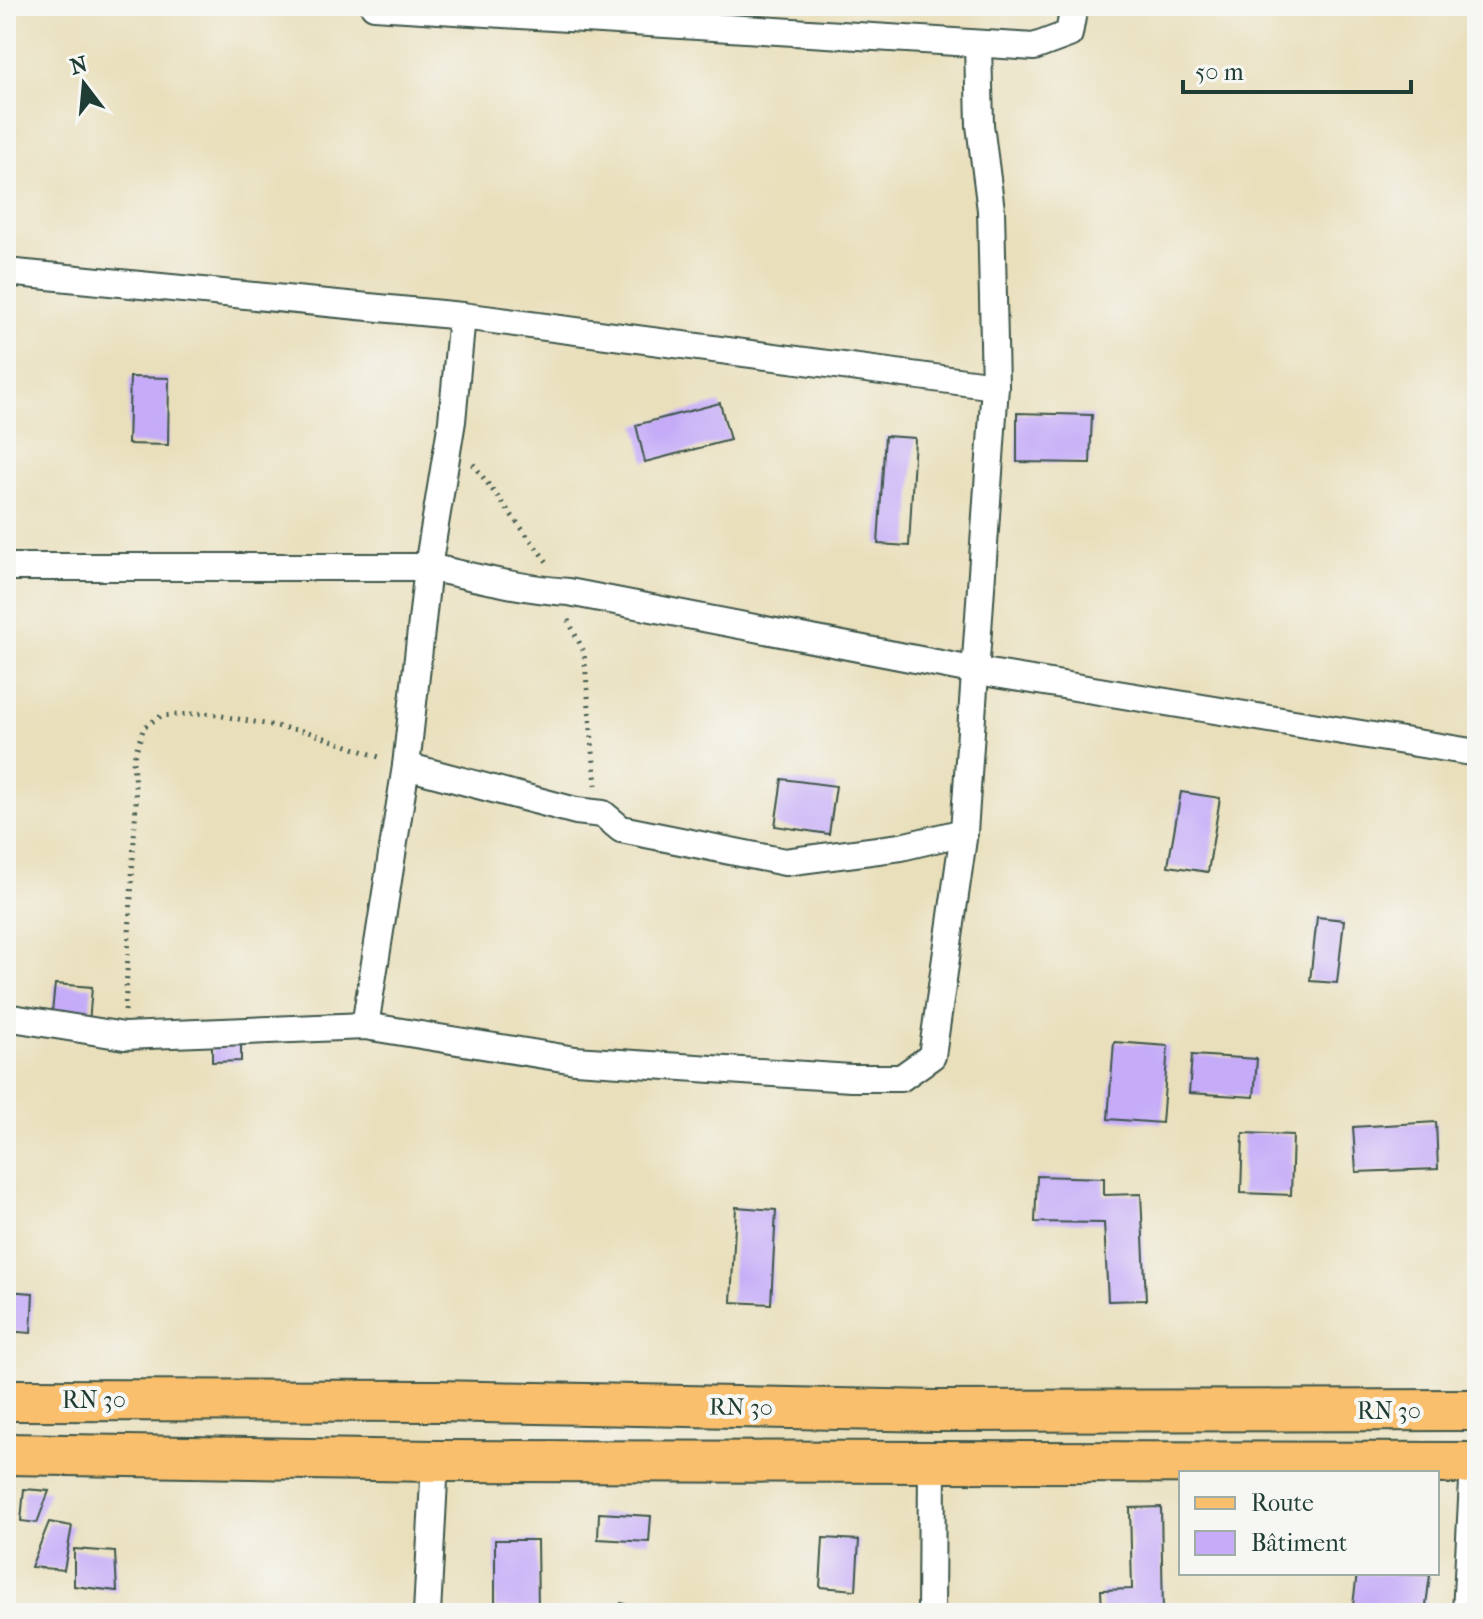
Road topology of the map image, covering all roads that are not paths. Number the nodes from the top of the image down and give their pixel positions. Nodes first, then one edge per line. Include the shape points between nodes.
1 (374, 6) edge
2 (1074, 6) edge
3 (526, 10) edge
4 (978, 45) junction
5 (6, 272) edge
6 (462, 316) junction
7 (995, 386) junction
8 (6, 567) edge
9 (428, 567) junction
10 (977, 671) junction
11 (1477, 753) edge
12 (406, 766) junction
13 (964, 832) junction
14 (6, 1017) edge
15 (365, 1026) junction
16 (6, 1400) edge
17 (1477, 1410) edge
18 (6, 1454) edge
19 (435, 1461) junction
20 (932, 1463) junction
21 (1476, 1463) edge
22 (427, 1613) edge
23 (931, 1613) edge
24 (1466, 1613) edge

1 - 3 street
2 - 4 street via 1069,34 1034,47
3 - 4 street
4 - 7 street via 980,125 991,210
5 - 6 street
6 - 7 street
6 - 9 street via 452,421
7 - 10 street
8 - 9 street
9 - 10 street
9 - 12 street
10 - 11 street
10 - 13 street
12 - 13 street via 603,814 621,829 785,862 901,847
12 - 15 street
13 - 15 street via 932,1056 901,1078 575,1060
14 - 15 street via 124,1036
16 - 17 main road, RN 30 / RN 30 via 437,1401 936,1411
18 - 19 main road
19 - 20 main road
19 - 22 street
20 - 21 main road
20 - 23 street
21 - 24 street

